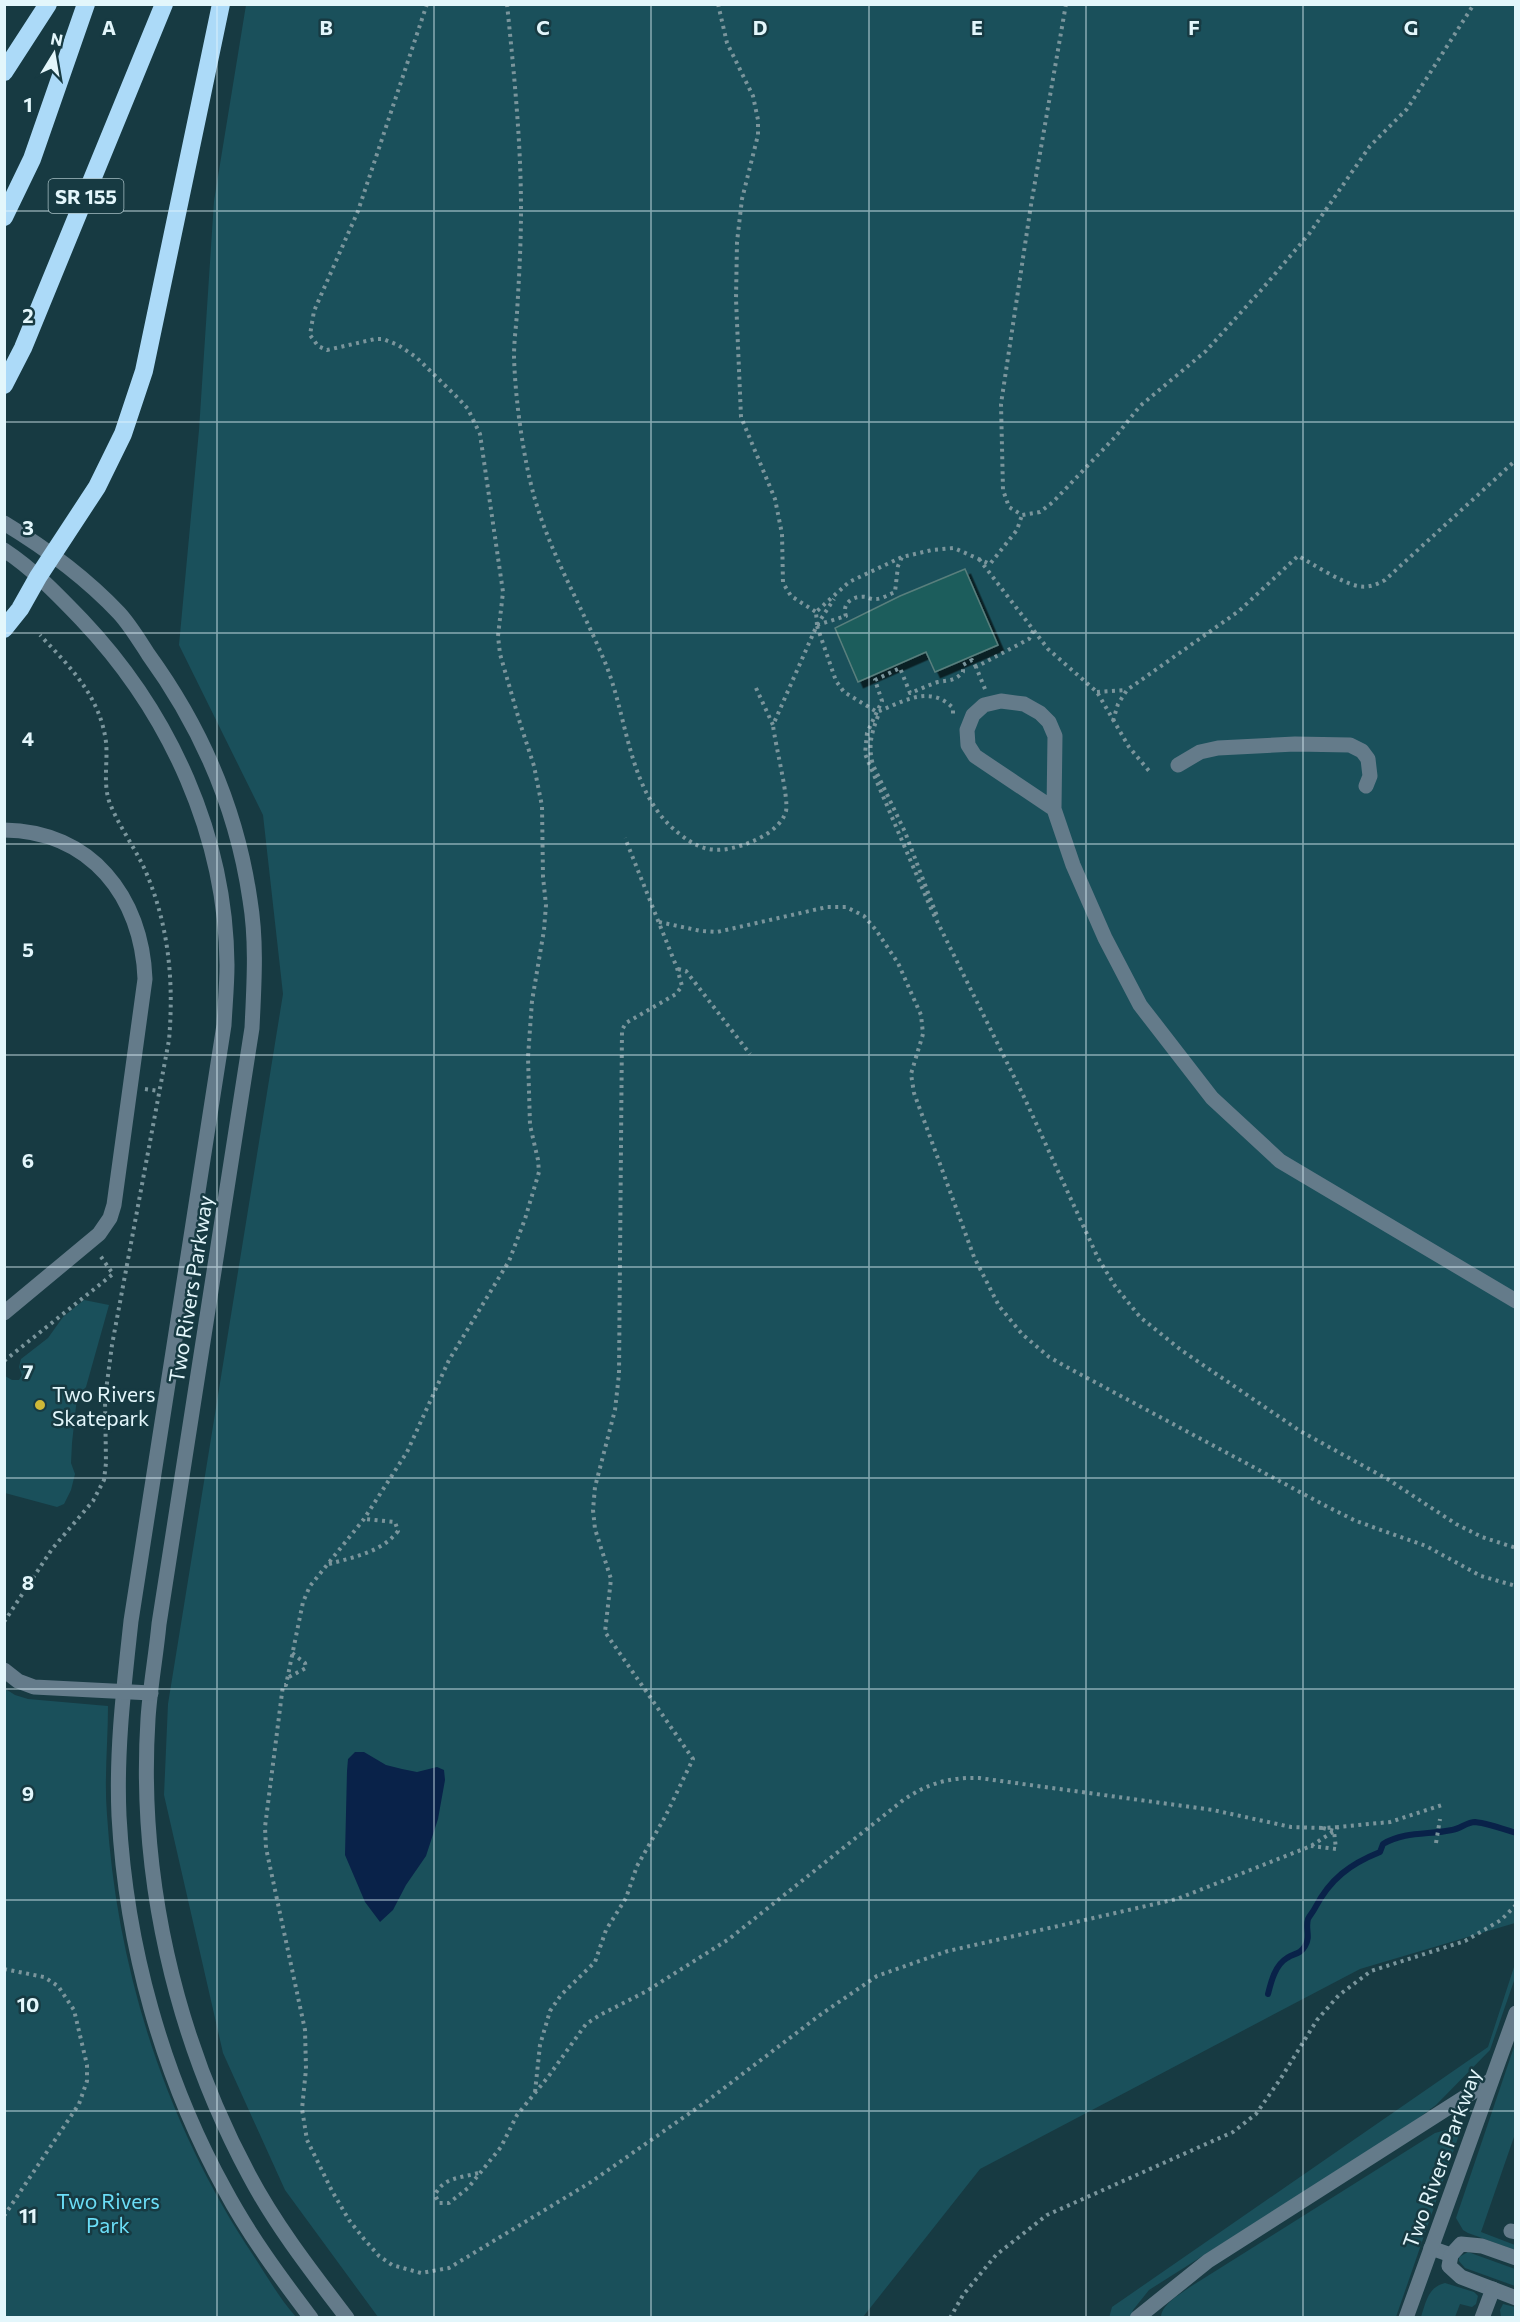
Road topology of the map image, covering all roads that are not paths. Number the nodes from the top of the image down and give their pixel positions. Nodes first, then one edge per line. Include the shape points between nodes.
1 (48, 4) edge
2 (86, 4) edge
3 (164, 4) edge
4 (220, 4) edge
5 (4, 72) edge
6 (4, 217) edge
7 (4, 385) edge
8 (4, 523) edge
9 (4, 550) edge
10 (53, 553) junction
11 (38, 577) junction
12 (4, 629) edge
13 (1178, 765) dead end
14 (1366, 786) dead end
15 (1054, 809) junction
16 (4, 830) edge
17 (1515, 1301) edge
18 (4, 1313) edge
19 (4, 1670) edge
20 (123, 1691) junction
21 (151, 1693) junction
22 (1515, 2013) edge
23 (1490, 2081) junction
24 (1431, 2248) junction
25 (1451, 2255) junction
26 (1515, 2258) edge
27 (1493, 2289) junction
28 (1515, 2298) edge
29 (1140, 2317) edge
30 (311, 2318) edge
31 (347, 2318) edge
32 (1406, 2318) edge
33 (1482, 2318) edge

1 - 5 highway
2 - 6 highway, SR 155 via 32,159
3 - 7 highway, SR 155 via 23,348
4 - 10 highway via 144,371 123,434 97,486
8 - 10 street, Two Rivers Parkway
9 - 11 street, Two Rivers Parkway
10 - 11 highway
10 - 21 street, Two Rivers Parkway via 120,615 192,720 235,828 251,901 255,964 252,1028
11 - 12 highway
11 - 20 street, Two Rivers Parkway via 97,636 135,683 166,734 192,788 211,846 226,955 224,1025
13 - 14 street via 1200,752 1218,748 1350,745 1368,759 1370,776
15 - 15 street via 970,750 966,738 969,722 984,705 1001,701 1024,704 1049,722 1055,736
15 - 17 street via 1073,865 1140,1005 1212,1098 1280,1161
16 - 18 street via 31,832 57,840 99,865 121,893 134,919 145,970 114,1205 107,1224
19 - 20 street via 34,1687
20 - 21 street
20 - 30 street, Two Rivers Parkway via 119,1815 129,1913 151,2008 182,2101 224,2189 276,2273
21 - 31 street, Two Rivers Parkway via 148,1814 158,1908 178,2001 209,2090 249,2176 299,2256
22 - 23 street, Two Rivers Parkway
23 - 24 street, Two Rivers Parkway
23 - 29 street via 1208,2260
24 - 25 street
24 - 32 street, Two Rivers Parkway
25 - 26 street via 1461,2244 1482,2246
25 - 27 street via 1449,2266 1461,2277
27 - 28 street
27 - 33 street

